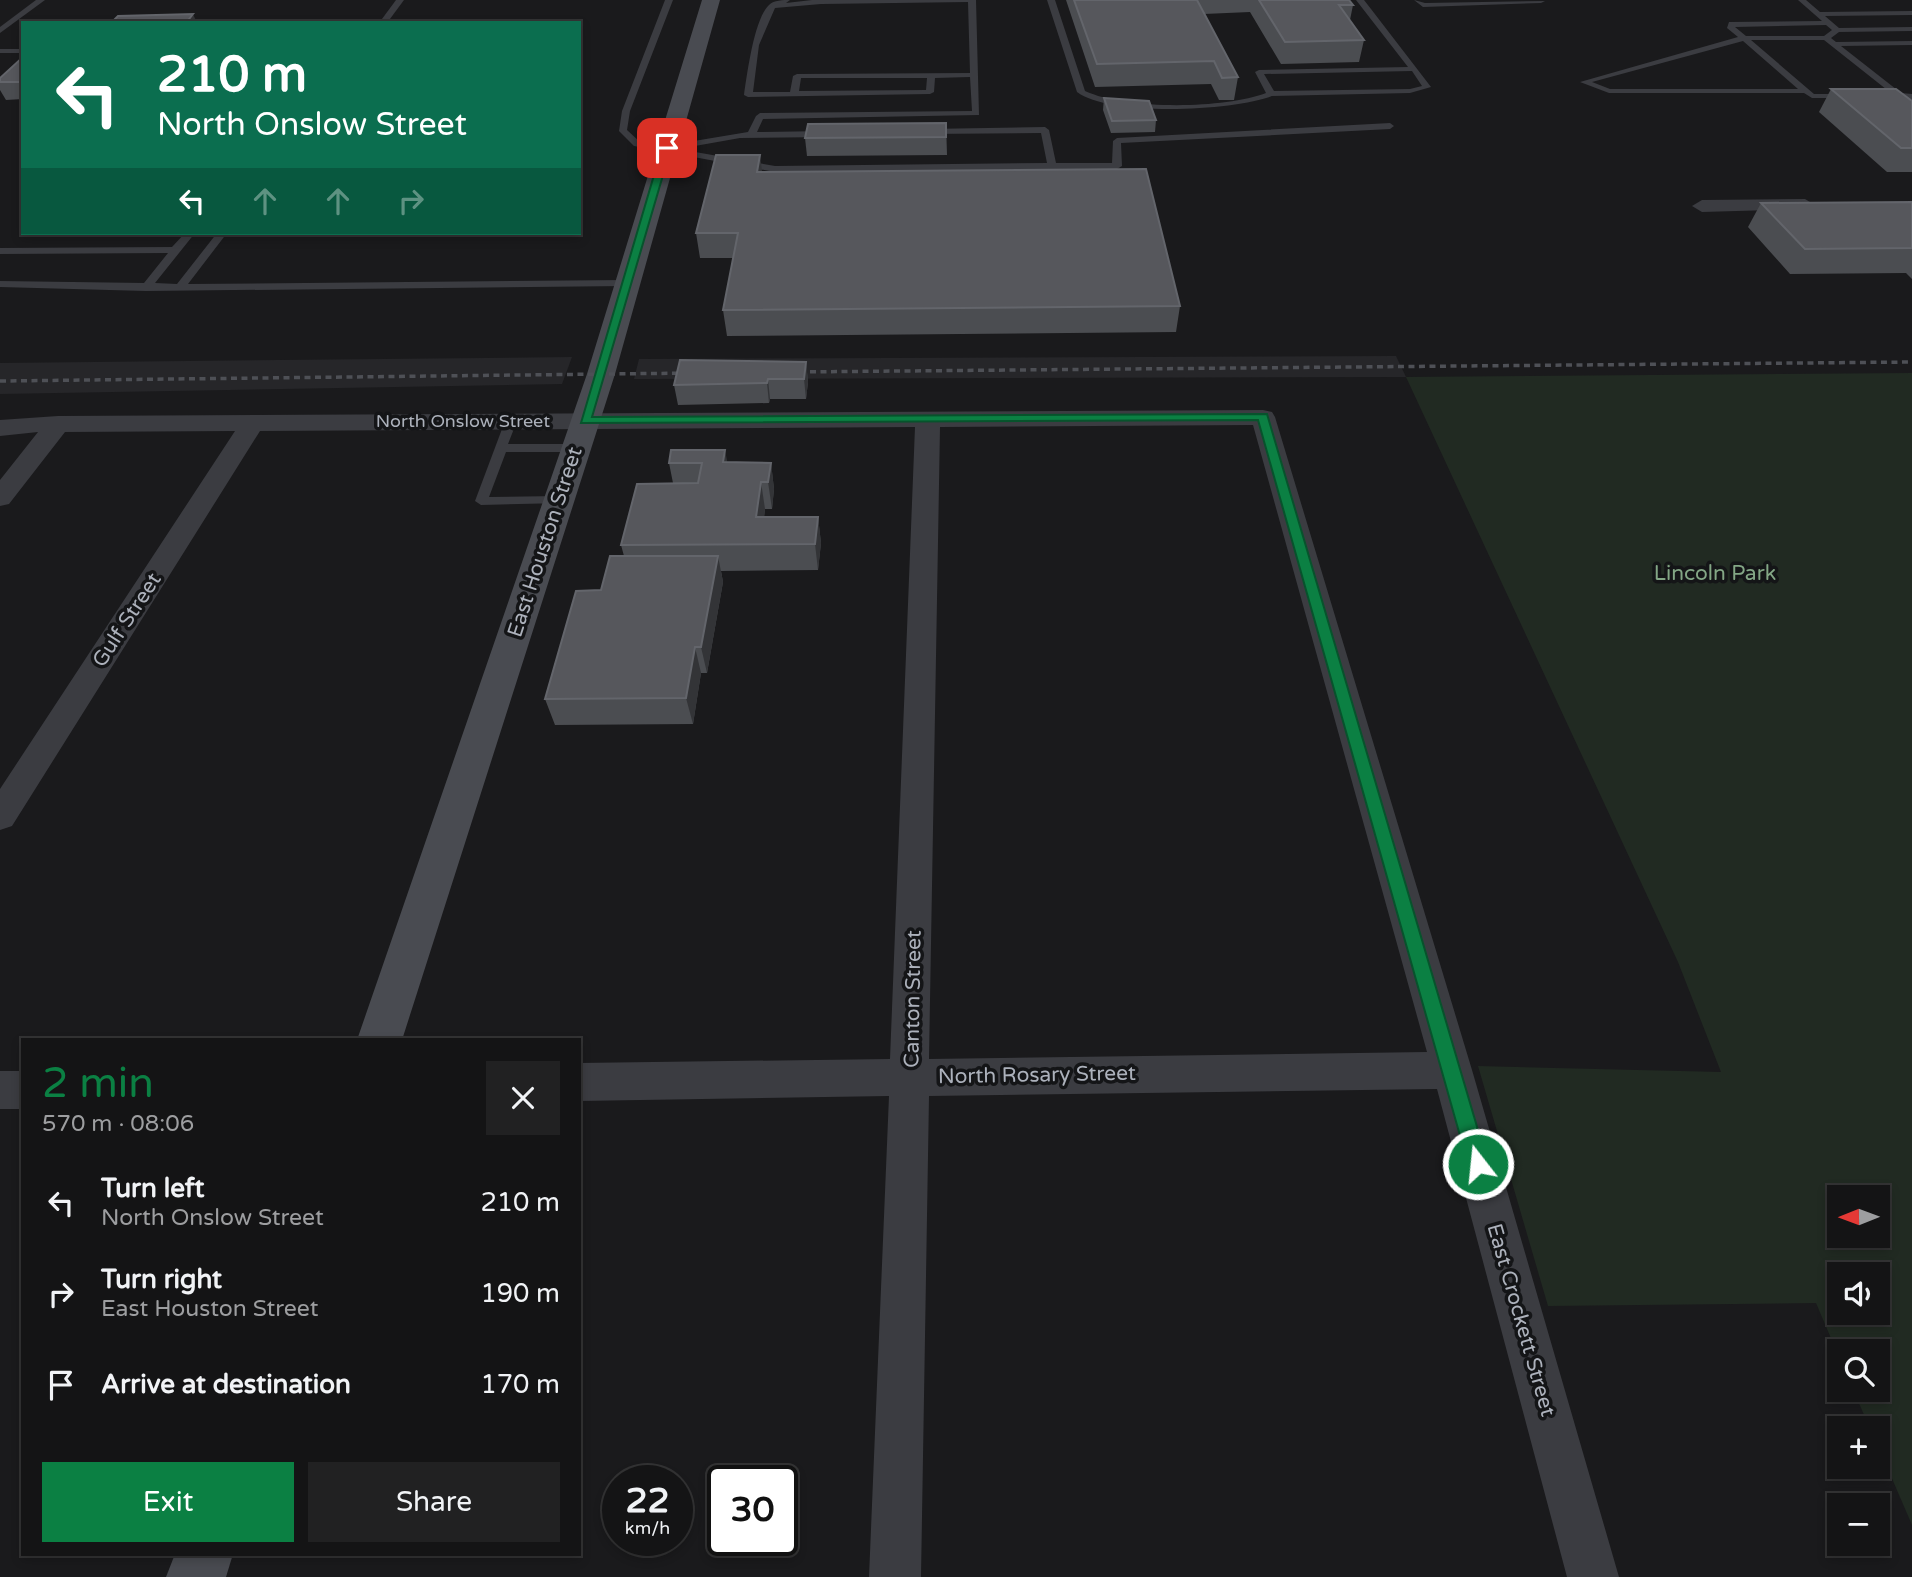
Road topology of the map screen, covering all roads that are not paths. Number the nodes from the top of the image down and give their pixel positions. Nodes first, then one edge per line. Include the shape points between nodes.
1 (41, 0) edge
2 (400, 0) edge
3 (670, 0) edge
4 (786, 0) edge
5 (833, 0) edge
6 (972, 0) edge
7 (1051, 0) edge
8 (1360, 0) edge
9 (1802, 0) edge
10 (1540, 1) edge
11 (713, 3) edge
12 (824, 3) junction
13 (1420, 3) edge
14 (771, 7) junction
15 (1912, 13) edge
16 (1816, 14) junction
17 (384, 21) edge
18 (1826, 23) junction
19 (21, 29) edge
20 (1912, 29) edge
21 (1, 30) edge
22 (1837, 30) junction
23 (1744, 38) junction
24 (1829, 41) junction
25 (1912, 43) edge
26 (0, 51) edge
27 (21, 51) edge
28 (1414, 69) junction
29 (931, 75) junction
30 (974, 75) junction
31 (1805, 91) junction
32 (794, 94) junction
33 (1271, 94) junction
34 (1863, 96) edge
35 (1888, 96) edge
36 (1900, 96) junction
37 (1912, 97) edge
38 (1390, 126) dead end
39 (912, 132) edge
40 (845, 133) edge
41 (751, 135) junction
42 (667, 148) junction
43 (1052, 166) junction
44 (1828, 205) edge
45 (1702, 206) dead end
46 (188, 235) edge
47 (220, 235) edge
48 (175, 250) junction
49 (0, 251) edge
50 (626, 283) junction
51 (0, 284) edge
52 (180, 287) junction
53 (146, 288) junction
54 (1263, 417) joint
55 (928, 420) junction
56 (511, 421) junction
57 (253, 423) junction
58 (58, 424) junction
59 (0, 428) edge
60 (581, 435) junction
61 (501, 449) junction
62 (0, 498) edge
63 (559, 500) junction
64 (0, 817) edge
65 (380, 1038) edge
66 (1452, 1069) junction
67 (911, 1076) junction
68 (581, 1082) edge
69 (0, 1090) edge
70 (21, 1090) edge
71 (203, 1556) edge
72 (197, 1577) edge
73 (895, 1577) edge
74 (1593, 1577) edge

1 - 21 lane
2 - 17 lane
3 - 42 lane via 626,111 623,131 637,145
4 - 14 lane
5 - 12 lane
6 - 12 lane
6 - 30 lane
7 - 33 lane via 1081,92 1098,100 1228,106 1257,102
8 - 28 lane
9 - 16 lane
10 - 13 lane
11 - 42 main road, East Houston Street
12 - 14 lane
14 - 32 lane via 755,45 748,95
15 - 16 lane
16 - 18 lane
18 - 22 lane
18 - 23 lane via 1732,24
19 - 21 lane
20 - 22 lane
22 - 24 lane
23 - 24 lane
23 - 31 lane
23 - 31 lane via 1584,82 1609,91
24 - 25 lane
24 - 36 lane
26 - 27 lane
28 - 33 lane via 1427,86 1410,91
28 - 33 lane via 1259,72
29 - 30 lane
29 - 32 lane via 797,76
29 - 32 lane via 930,93
30 - 41 lane via 976,113 760,116
31 - 34 lane via 1812,96
35 - 36 lane
36 - 37 lane
38 - 43 lane via 1117,141 1117,166
39 - 43 lane via 1045,130
40 - 41 lane
41 - 42 lane
42 - 43 lane via 775,169
42 - 50 main road, East Houston Street
44 - 45 street
46 - 48 lane
47 - 52 lane
48 - 49 lane
48 - 53 lane
50 - 52 lane
50 - 60 main road, East Houston Street
51 - 53 lane
52 - 53 lane
54 - 55 street, North Onslow Street
54 - 66 street, East Crockett Street
55 - 60 street, North Onslow Street
55 - 67 street, Canton Street
56 - 57 street, North Onslow Street
56 - 60 street, North Onslow Street
56 - 61 lane
57 - 58 street, North Onslow Street
57 - 64 street, Gulf Street
58 - 59 street, North Onslow Street
58 - 62 street
60 - 61 lane
60 - 63 main road, East Houston Street
61 - 63 lane via 481,501
63 - 65 main road, East Houston Street
66 - 67 street, North Rosary Street
66 - 74 street, East Crockett Street
67 - 68 street, North Rosary Street
67 - 73 street, Canton Street
69 - 70 street
71 - 72 main road

